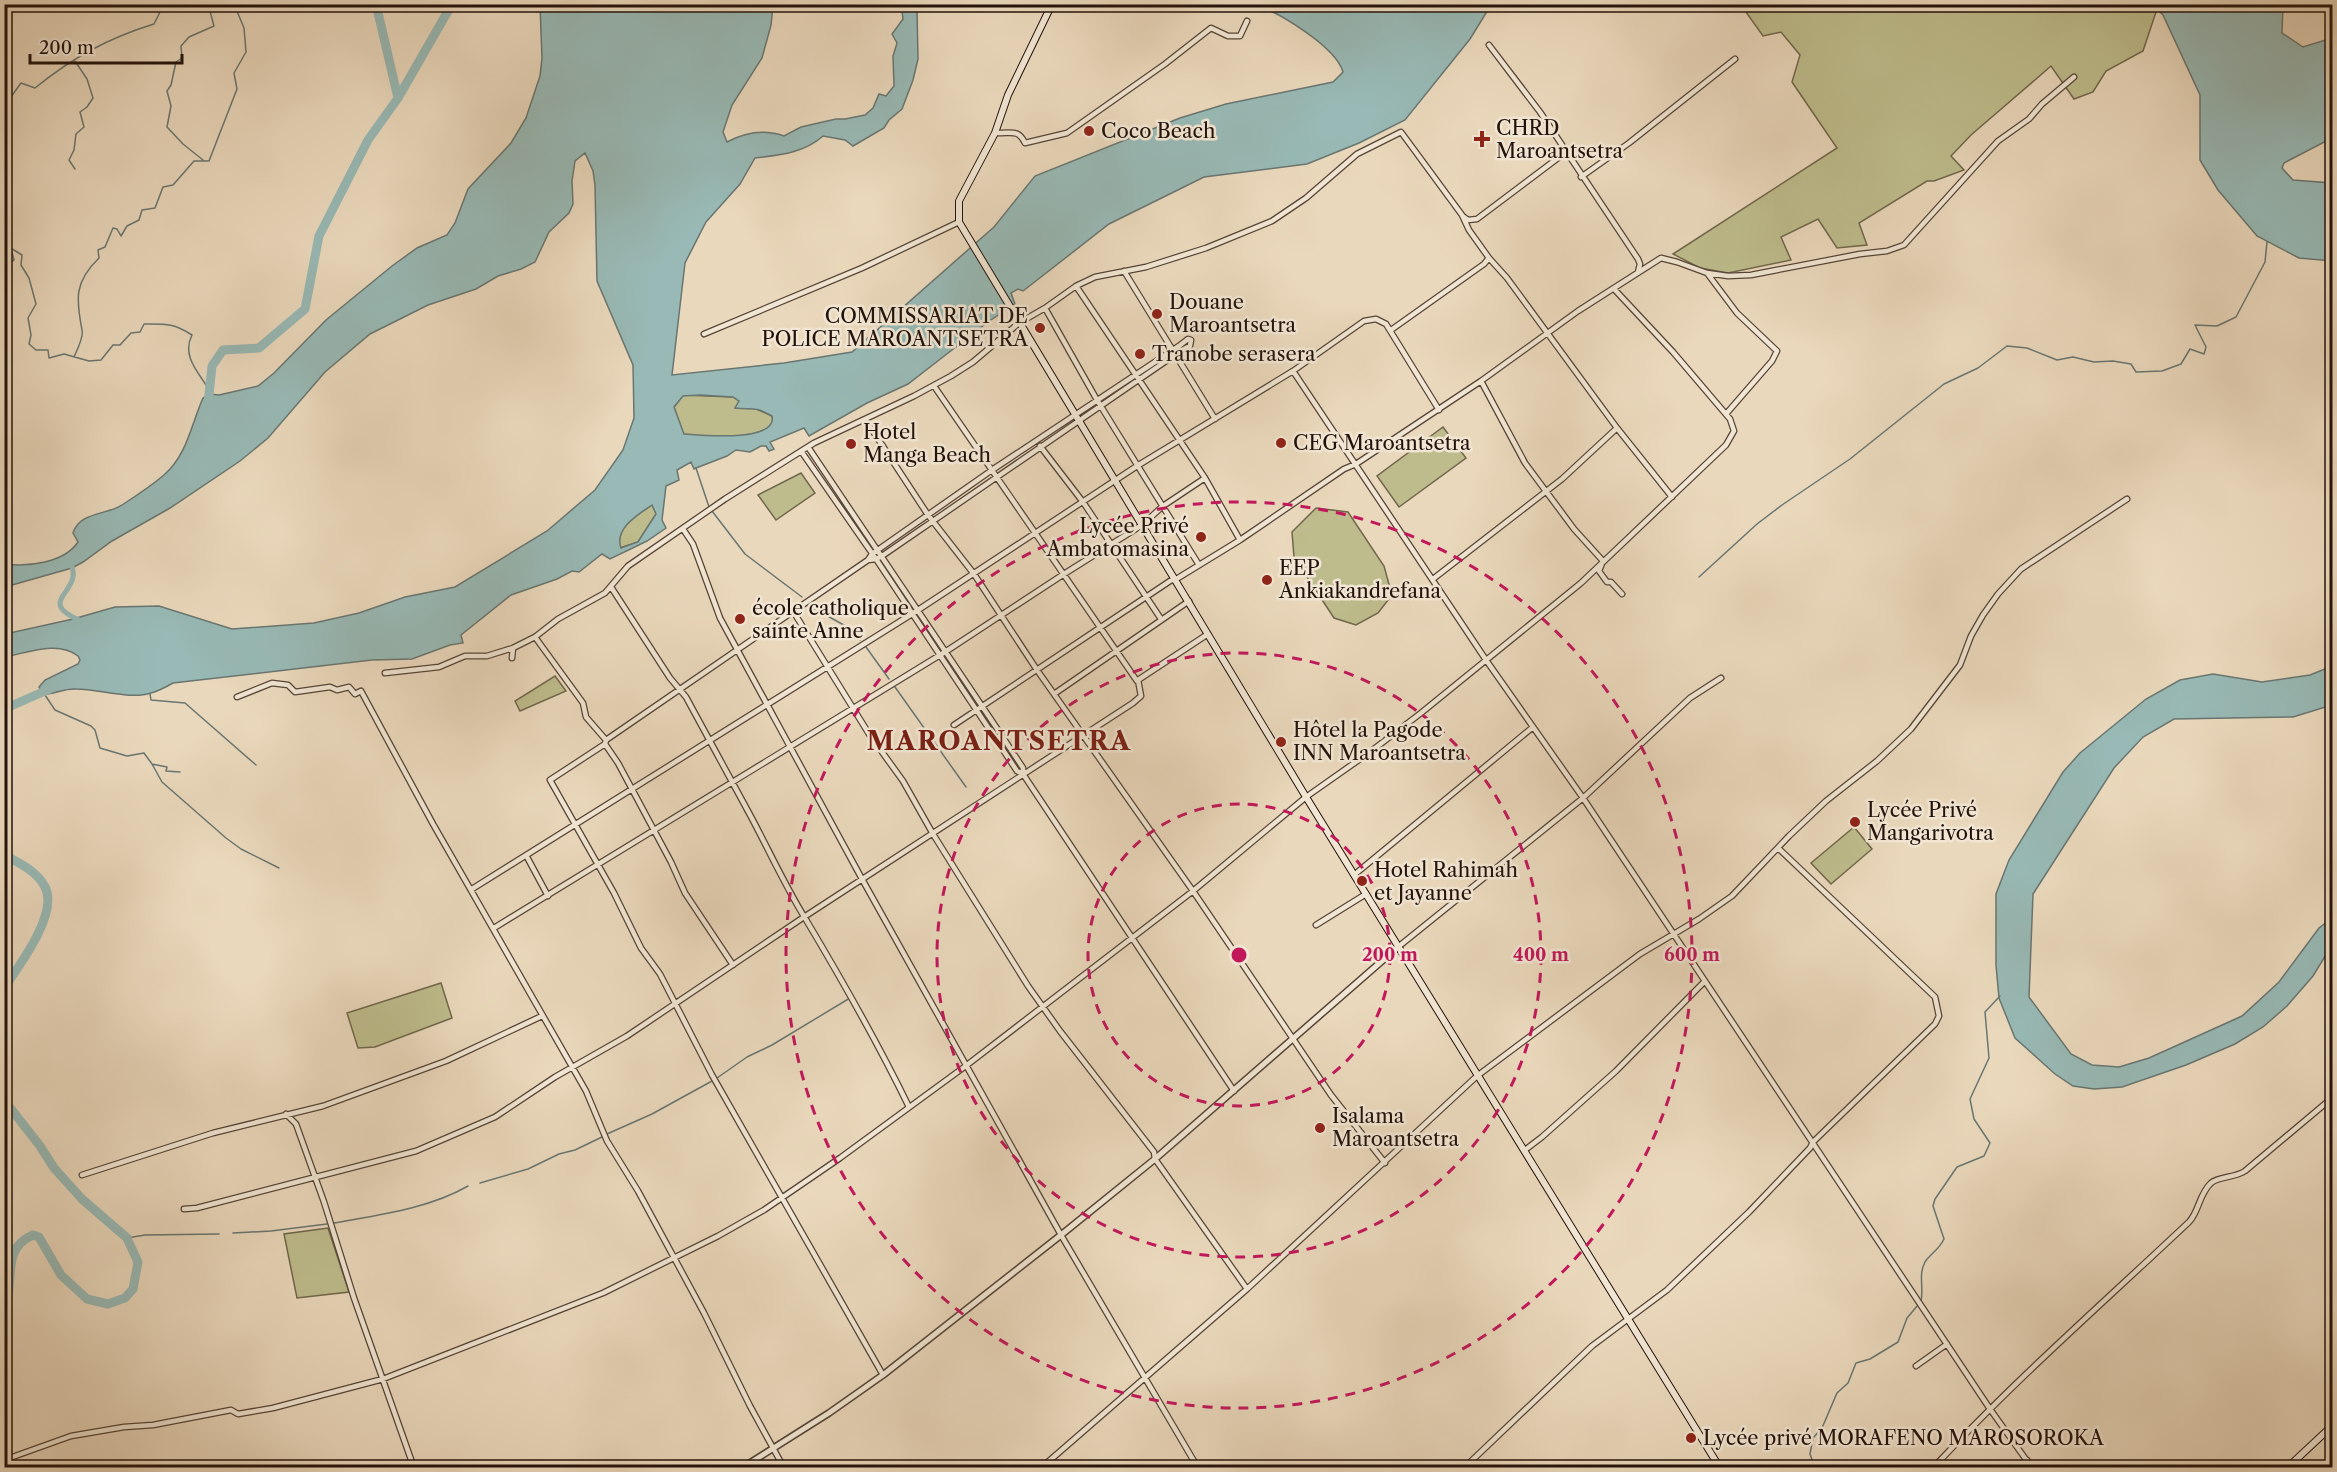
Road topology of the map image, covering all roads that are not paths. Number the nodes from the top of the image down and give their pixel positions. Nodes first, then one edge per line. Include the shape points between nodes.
1 (1052, 4) edge
2 (1247, 21) dead end
3 (1488, 45) dead end
4 (1735, 59) dead end
5 (2074, 77) dead end
6 (995, 133) junction
7 (1566, 152) junction
8 (1581, 177) junction
9 (1462, 215) junction
10 (959, 222) junction
11 (1489, 258) junction
12 (1124, 271) junction
13 (1638, 272) junction
14 (1707, 273) junction
15 (1076, 286) junction
16 (1615, 290) junction
17 (1045, 308) junction
18 (1019, 323) junction
19 (1391, 330) junction
20 (704, 334) dead end
21 (1548, 334) junction
22 (1173, 348) junction
23 (1174, 356) junction
24 (1293, 371) junction
25 (1137, 377) junction
26 (1481, 381) junction
27 (934, 386) junction
28 (1097, 400) junction
29 (1101, 405) junction
30 (1439, 410) junction
31 (1726, 414) junction
32 (1076, 417) junction
33 (865, 419) junction
34 (1215, 419) junction
35 (1617, 429) junction
36 (1180, 439) junction
37 (1040, 446) junction
38 (808, 447) junction
39 (801, 451) junction
40 (1356, 464) junction
41 (1137, 466) junction
42 (992, 470) junction
43 (996, 477) junction
44 (1205, 478) junction
45 (1115, 481) junction
46 (1546, 490) junction
47 (1672, 497) junction
48 (2127, 499) dead end
49 (1083, 502) junction
50 (1163, 506) junction
51 (928, 515) junction
52 (933, 521) junction
53 (1142, 525) junction
54 (683, 529) junction
55 (1034, 533) junction
56 (1240, 540) junction
57 (1111, 545) junction
58 (878, 550) junction
59 (872, 554) junction
60 (882, 556) junction
61 (876, 559) junction
62 (868, 560) junction
63 (1604, 561) junction
64 (1199, 566) junction
65 (974, 574) junction
66 (1064, 574) junction
67 (1175, 579) junction
68 (1433, 579) junction
69 (611, 587) junction
70 (1622, 594) dead end
71 (1146, 598) junction
72 (1189, 601) junction
73 (917, 610) junction
74 (793, 611) junction
75 (912, 614) junction
76 (1002, 615) junction
77 (1161, 619) junction
78 (1101, 628) junction
79 (1208, 633) junction
80 (535, 637) junction
81 (513, 648) junction
82 (738, 649) junction
83 (1116, 650) junction
84 (945, 652) junction
85 (939, 654) junction
86 (512, 658) dead end
87 (1486, 660) junction
88 (828, 666) junction
89 (1037, 670) junction
90 (385, 673) dead end
91 (1721, 678) dead end
92 (1137, 681) junction
93 (680, 688) junction
94 (1054, 694) junction
95 (237, 697) dead end
96 (767, 704) junction
97 (853, 706) junction
98 (979, 707) junction
99 (954, 724) dead end
100 (1533, 727) junction
101 (1083, 734) junction
102 (709, 741) junction
103 (605, 742) junction
104 (790, 747) junction
105 (1023, 774) junction
106 (731, 783) junction
107 (632, 790) junction
108 (1306, 797) junction
109 (1583, 798) junction
110 (575, 826) junction
111 (654, 831) junction
112 (933, 834) junction
113 (1778, 848) junction
114 (526, 857) junction
115 (599, 865) junction
116 (1354, 875) junction
117 (862, 879) junction
118 (472, 889) junction
119 (1192, 891) junction
120 (1366, 894) junction
121 (548, 896) junction
122 (804, 917) junction
123 (1316, 926) dead end
124 (494, 928) junction
125 (1673, 934) junction
126 (1132, 937) junction
127 (1398, 947) junction
128 (733, 965) junction
129 (1705, 981) junction
130 (675, 1003) junction
131 (1043, 1006) junction
132 (542, 1016) junction
133 (1293, 1038) junction
134 (967, 1065) junction
135 (573, 1066) junction
136 (1477, 1076) junction
137 (1234, 1091) junction
138 (2332, 1098) edge
139 (909, 1107) junction
140 (286, 1114) junction
141 (1813, 1142) junction
142 (1525, 1150) junction
143 (1155, 1159) junction
144 (1385, 1163) junction
145 (82, 1175) dead end
146 (315, 1179) junction
147 (783, 1196) junction
148 (184, 1209) dead end
149 (1061, 1235) junction
150 (673, 1258) junction
151 (1247, 1289) junction
152 (1629, 1319) junction
153 (1947, 1344) junction
154 (1916, 1366) dead end
155 (883, 1375) junction
156 (1146, 1377) junction
157 (383, 1379) junction
158 (1990, 1409) junction
159 (2332, 1426) edge
160 (774, 1449) junction
161 (2306, 1451) junction
162 (4, 1460) edge
163 (2027, 1460) junction
164 (2305, 1464) junction
165 (2332, 1466) edge
166 (414, 1467) edge
167 (742, 1467) edge
168 (784, 1467) edge
169 (1041, 1467) edge
170 (1198, 1467) edge
171 (1464, 1467) edge
172 (1720, 1467) edge
173 (1933, 1467) edge
174 (2020, 1467) edge
175 (2032, 1467) edge
176 (2287, 1467) edge
177 (2299, 1467) edge

1 - 6 main road via 1008,95
2 - 6 street via 1240,36 1228,36 1211,28 1067,133 1025,143 1017,133
3 - 7 street
4 - 8 street
5 - 14 street via 1998,141 1904,245 1751,275
6 - 10 main road via 958,201
7 - 8 street
7 - 9 street via 1477,219 1468,220
8 - 13 street via 1638,259
9 - 11 street
9 - 12 street via 1401,132 1357,154 1272,221 1206,248
10 - 18 main road
10 - 20 street via 862,268
11 - 19 street
11 - 21 street
12 - 15 street
12 - 22 street
13 - 14 street via 1661,258
13 - 16 street
14 - 31 street via 1737,313 1776,351 1772,362
15 - 17 street
15 - 25 street
16 - 21 street
16 - 31 street
17 - 18 street
17 - 28 street
18 - 27 street via 973,362
18 - 32 main road
19 - 24 street via 1381,321 1364,321
19 - 30 street
21 - 26 street
21 - 35 street
22 - 23 street
22 - 23 street via 1186,339 1192,342
22 - 25 street
23 - 25 street
23 - 34 street
24 - 34 street
24 - 40 street
25 - 28 street
25 - 29 street
25 - 36 street
26 - 30 street
26 - 46 street via 1525,463
27 - 33 street
27 - 42 street
28 - 29 street
28 - 32 street
29 - 32 street
29 - 41 street
30 - 40 street
31 - 47 street via 1735,429 1726,445
32 - 37 street
32 - 42 street
32 - 45 main road
33 - 38 street
33 - 51 street
34 - 36 street
35 - 46 street
35 - 47 street
36 - 41 street
36 - 44 street
37 - 43 street
37 - 49 street
38 - 39 street
38 - 58 street
39 - 54 street
39 - 59 street
40 - 56 street
40 - 68 street
41 - 45 street
41 - 50 street
42 - 43 street
42 - 51 street
43 - 52 street
43 - 55 street
44 - 50 street
44 - 56 street
45 - 49 street
45 - 53 main road
46 - 63 street
46 - 68 street
47 - 63 street
48 - 113 street via 2021,568 1983,615 1960,665 1911,729 1817,809
49 - 55 street
49 - 57 street
50 - 53 street
50 - 64 street
51 - 52 street
51 - 58 street
52 - 60 street
52 - 65 street
53 - 57 street
53 - 67 main road
54 - 69 street via 628,566
54 - 82 street via 693,544 714,607
55 - 65 street
55 - 66 street
56 - 64 street
57 - 66 street
57 - 71 street
58 - 59 street
58 - 60 street
59 - 61 street
59 - 62 street
60 - 61 street
60 - 73 street
61 - 62 street
61 - 75 street
62 - 74 street
63 - 70 street via 1599,571
63 - 87 street
64 - 67 street
65 - 73 street
65 - 76 street
66 - 76 street
66 - 78 street
67 - 71 street
67 - 72 main road
68 - 87 street
69 - 80 street
69 - 93 street
71 - 77 street
71 - 78 street
72 - 77 street
72 - 79 main road
73 - 75 street
73 - 84 street
74 - 82 street
74 - 88 street
75 - 85 street
75 - 88 street
76 - 84 street
76 - 89 street
77 - 83 street
78 - 83 street
78 - 89 street
79 - 92 street
79 - 108 main road
80 - 81 street
80 - 103 street via 583,703 586,717
81 - 86 street
81 - 90 street via 493,655 465,656 439,668
82 - 93 street
82 - 96 street
83 - 92 street
83 - 94 street
84 - 85 street
84 - 98 street
85 - 97 street
85 - 98 street
87 - 100 street
87 - 108 street
88 - 96 street
88 - 97 street
89 - 94 street
89 - 98 street
91 - 109 street via 1690,698
92 - 101 street via 1141,691 1138,699
93 - 102 street
93 - 103 street
94 - 101 street
95 - 118 street via 272,683 288,685 295,692 330,687 349,687 355,694 361,691
96 - 102 street
96 - 104 street
97 - 104 street
97 - 112 street
98 - 99 street
98 - 105 street via 1023,768
100 - 109 street
100 - 116 street
101 - 105 street
101 - 119 street
102 - 106 street
102 - 107 street
103 - 107 street
103 - 110 street via 550,780
104 - 106 street
104 - 117 street
105 - 112 street
105 - 126 street
106 - 111 street
106 - 122 street
107 - 110 street
107 - 111 street
108 - 116 main road
108 - 119 street
109 - 125 street
109 - 127 street
110 - 114 street
110 - 115 street
111 - 115 street
111 - 128 street via 687,895
112 - 117 street
112 - 131 street
113 - 125 street via 1726,902
113 - 141 street via 1935,997 1939,1016
114 - 118 street
114 - 121 street
115 - 121 street
115 - 130 street via 641,948
116 - 120 main road
117 - 122 street
117 - 134 street
118 - 124 street
119 - 126 street
119 - 133 street
120 - 123 street
120 - 127 main road
121 - 124 street
122 - 128 street
122 - 139 street via 859,1008
124 - 132 street
125 - 129 street
125 - 136 street via 1622,967
126 - 131 street
126 - 137 street
127 - 133 street
127 - 136 main road
128 - 130 street
129 - 141 street
129 - 142 street via 1615,1072
130 - 135 street
130 - 147 street
131 - 134 street
131 - 143 street via 1154,1152
132 - 135 street
132 - 140 street via 446,1061 323,1106
133 - 137 street
133 - 144 street via 1340,1107
134 - 139 street
134 - 149 street
135 - 146 street via 495,1117 416,1151
135 - 150 street via 607,1141
136 - 142 main road
136 - 144 street
137 - 143 street
138 - 158 street via 2245,1171 2210,1185 2192,1219
139 - 147 street
140 - 145 street
140 - 146 street via 296,1124
141 - 152 street via 1749,1212 1667,1290
141 - 153 street
142 - 152 main road
143 - 149 street
143 - 151 street
144 - 151 street
146 - 148 street
146 - 157 street
147 - 150 street via 750,1219
147 - 155 street
149 - 155 street
149 - 156 street
150 - 157 street via 603,1293
150 - 160 street
151 - 156 street
152 - 171 street via 1592,1346
152 - 172 main road
153 - 154 street
153 - 158 street
155 - 160 street
156 - 169 street
156 - 170 street
157 - 162 street via 273,1408 238,1414 231,1410 70,1436
157 - 166 street
158 - 163 street
158 - 173 street
159 - 161 main road
160 - 167 street
160 - 168 street
161 - 164 street
161 - 176 main road
163 - 174 street
163 - 175 street
164 - 165 street
164 - 177 street

